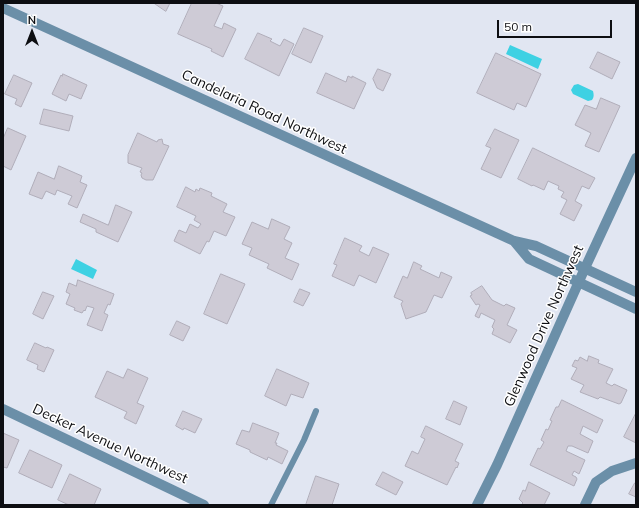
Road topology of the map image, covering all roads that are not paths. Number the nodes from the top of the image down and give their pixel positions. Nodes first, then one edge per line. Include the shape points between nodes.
1 (3, 8) edge
2 (636, 158) edge
3 (514, 241) junction
4 (585, 268) junction
5 (578, 283) junction
6 (636, 292) edge
7 (636, 309) edge
8 (3, 409) edge
9 (316, 411) dead end
10 (636, 463) edge
11 (204, 505) edge
12 (271, 505) edge
13 (477, 505) edge
14 (585, 505) edge

1 - 3 street, Candelaria Road Northwest
2 - 4 street, Glenwood Drive Northwest
3 - 4 street, Candelaria Road Northwest via 536,246
3 - 5 street, Candelaria Road Northwest via 530,259
4 - 5 street, Glenwood Drive Northwest
4 - 6 street, Candelaria Road Northwest
5 - 7 street, Candelaria Road Northwest
5 - 13 street, Glenwood Drive Northwest via 497,466
8 - 11 street, Decker Avenue Northwest
9 - 12 lane
10 - 14 street via 612,471 596,482

